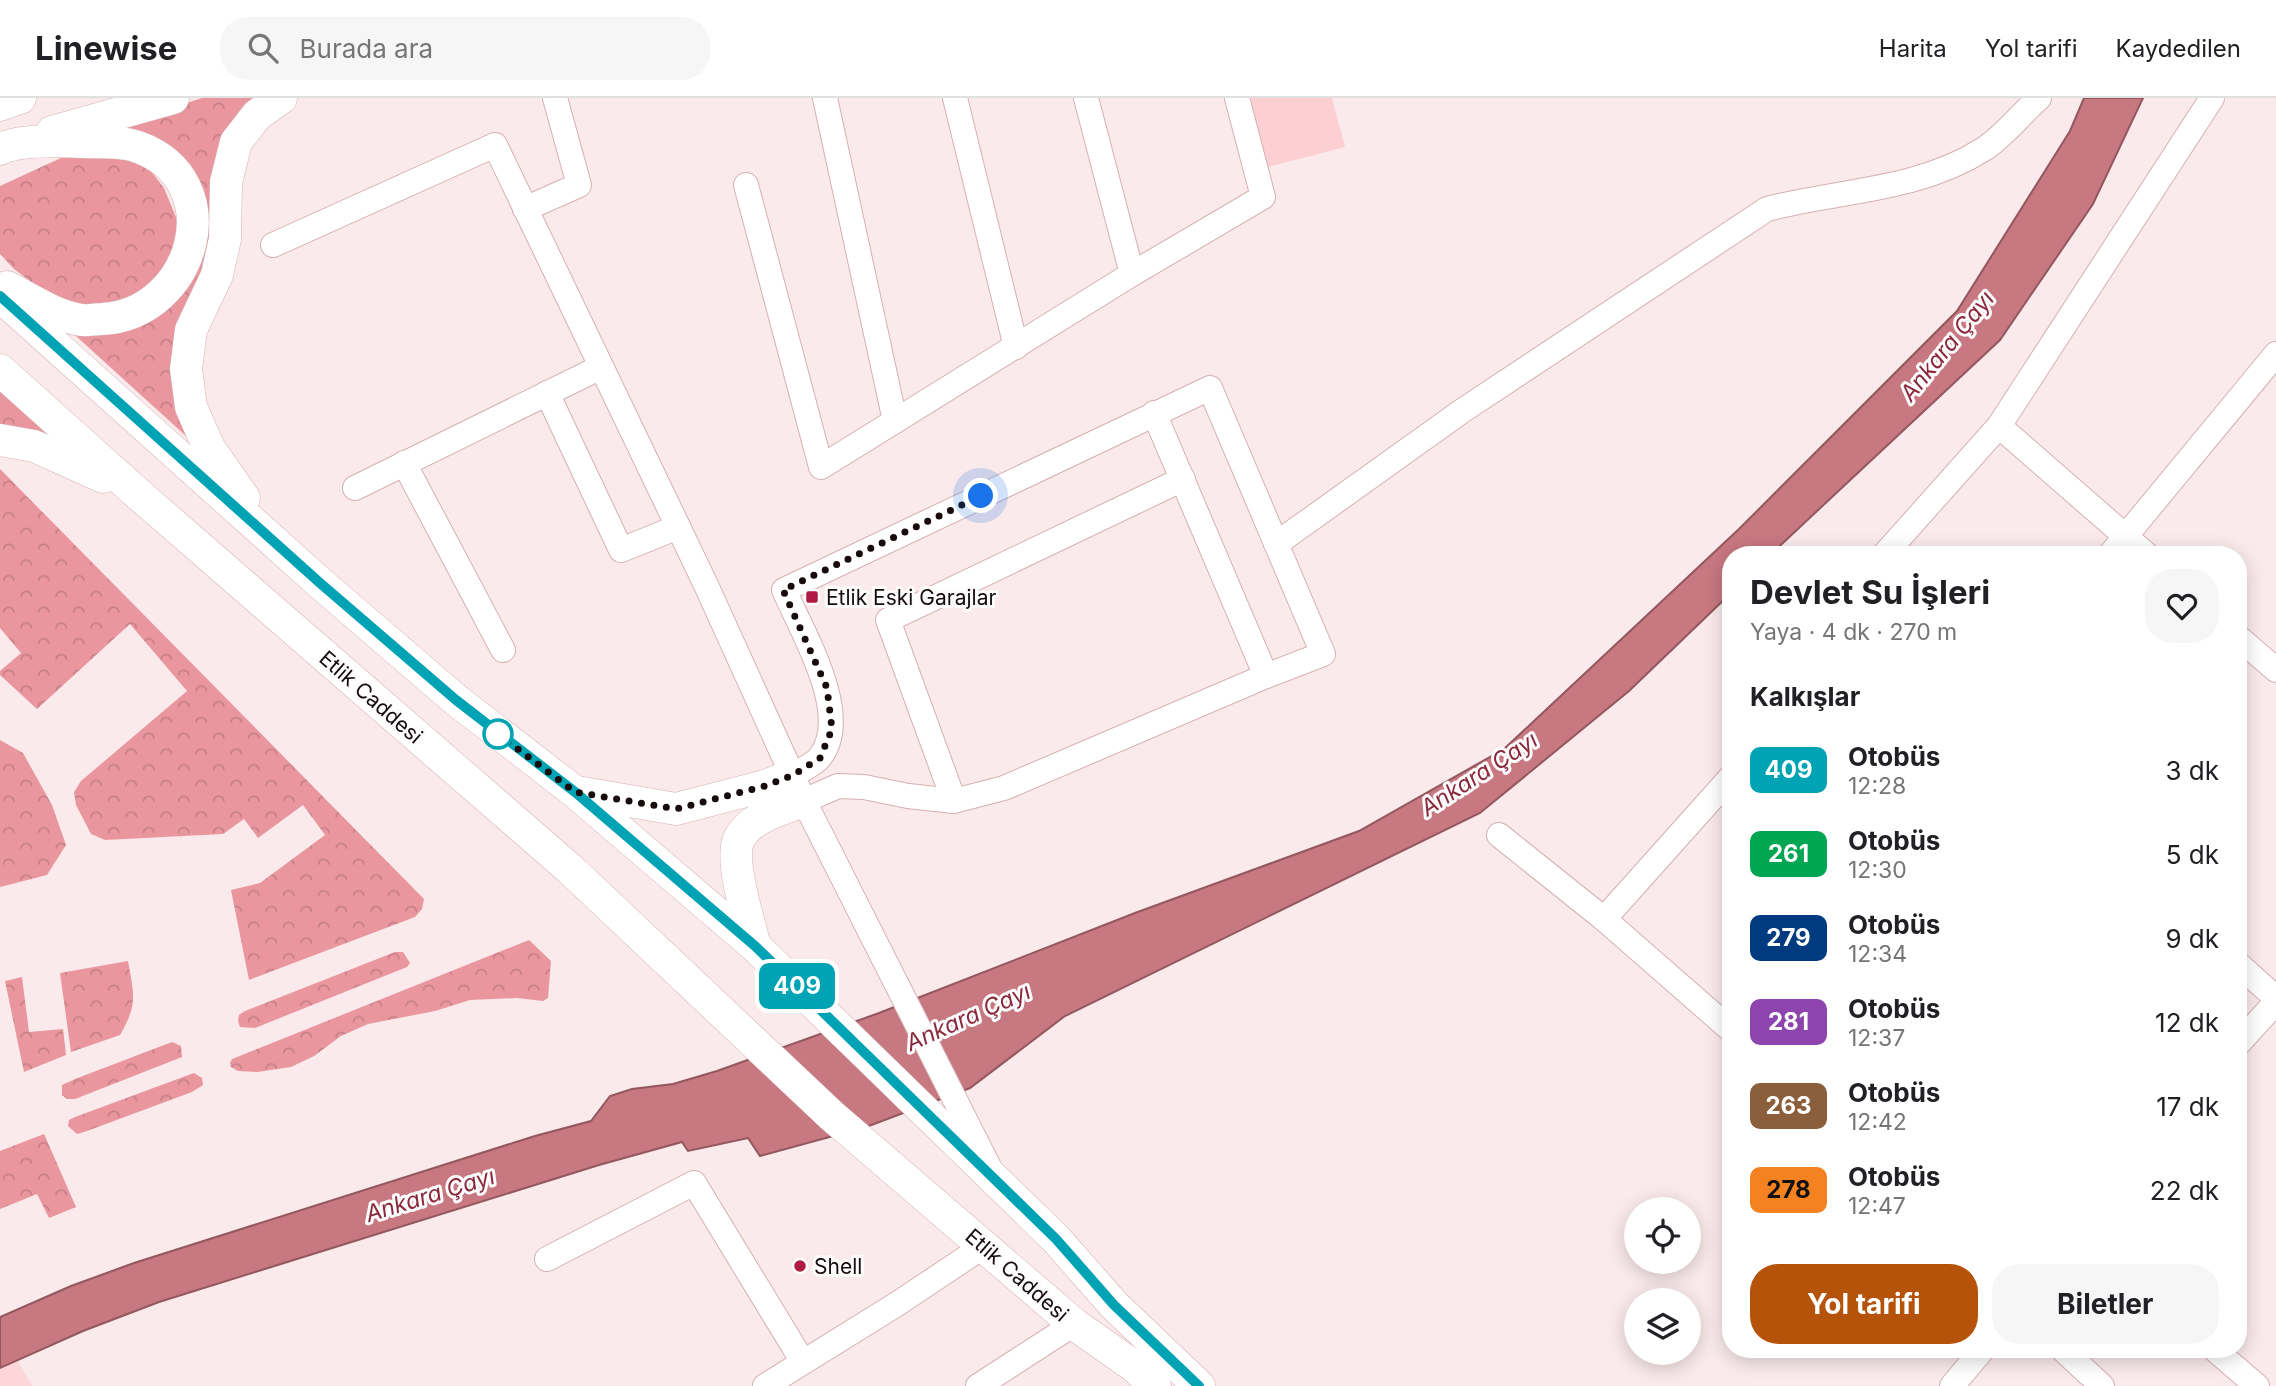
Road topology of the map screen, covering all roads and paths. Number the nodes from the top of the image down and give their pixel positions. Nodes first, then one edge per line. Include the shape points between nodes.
1 (20, 98) edge
2 (173, 98) edge
3 (281, 98) edge
4 (555, 98) edge
5 (825, 98) edge
6 (956, 98) edge
7 (1086, 98) edge
8 (1237, 98) edge
9 (2039, 98) edge
10 (2212, 98) edge
11 (0, 105) edge
12 (5, 146) edge
13 (746, 185) dead end
14 (525, 209) junction
15 (273, 245) dead end
16 (1132, 274) junction
17 (0, 283) edge
18 (0, 296) edge
19 (1016, 347) junction
20 (2276, 354) edge
21 (601, 367) junction
22 (0, 370) edge
23 (547, 393) junction
24 (1154, 413) junction
25 (895, 421) junction
26 (1999, 426) junction
27 (0, 440) edge
28 (404, 463) junction
29 (1183, 479) junction
30 (355, 488) dead end
31 (137, 493) junction
32 (678, 527) junction
33 (275, 542) junction
34 (1276, 544) junction
35 (1892, 546) edge
36 (2118, 546) edge
37 (2247, 643) edge
38 (503, 650) dead end
39 (2272, 659) edge
40 (1266, 676) junction
41 (1722, 787) edge
42 (799, 788) junction
43 (575, 792) junction
44 (954, 801) junction
45 (1499, 835) dead end
46 (1604, 919) junction
47 (755, 946) junction
48 (2247, 973) edge
49 (2276, 1000) edge
50 (1722, 1022) edge
51 (2247, 1034) edge
52 (943, 1109) junction
53 (1056, 1239) junction
54 (984, 1246) junction
55 (547, 1259) dead end
56 (1074, 1324) junction
57 (1975, 1358) edge
58 (2072, 1358) edge
59 (2225, 1358) edge
60 (803, 1363) junction
61 (765, 1386) edge
62 (978, 1386) edge
63 (1131, 1386) edge
64 (1155, 1386) edge
65 (1199, 1386) edge
66 (1224, 1386) edge
67 (1952, 1386) edge
68 (2102, 1386) edge
69 (2258, 1386) edge

1 - 11 main road
2 - 12 main road
3 - 33 main road via 257,116 236,142 226,182 225,240 217,275 191,330 186,369 191,407 209,449
4 - 14 street via 579,186
5 - 25 street
6 - 19 street
7 - 16 street
8 - 16 street via 1263,197
9 - 34 street via 1984,149 1924,178 1767,209 1462,411
10 - 26 street
12 - 17 main road via 74,142 137,147 166,163 183,184 194,230 182,270 170,286 147,306 119,318 81,320
13 - 25 street via 821,467
14 - 15 street via 495,145
14 - 21 street
16 - 19 street
18 - 33 main road
19 - 25 street
20 - 36 street
21 - 23 street
21 - 32 street
22 - 31 main road, Etlik Caddesi
23 - 28 street
23 - 32 street via 621,550
24 - 29 street
24 - 34 street via 1210,388
24 - 42 street via 783,590 827,688 832,729 820,758
26 - 35 street
26 - 36 street
27 - 31 main road via 34,446
28 - 30 street
28 - 38 street
29 - 40 street
29 - 44 street via 888,620
31 - 54 main road, Etlik Caddesi via 570,869 832,1116
32 - 42 street
33 - 43 main road via 456,700
34 - 40 street via 1323,654
37 - 39 street
40 - 44 street via 1004,788
41 - 46 street
42 - 43 main road via 765,786 676,809
42 - 44 street via 864,786
42 - 47 main road via 739,838 736,860
42 - 52 street via 902,991
43 - 47 main road
45 - 46 street
46 - 50 street
47 - 52 main road, Etlik Caddesi
48 - 49 street
49 - 51 street
52 - 53 main road, Etlik Caddesi via 996,1182
53 - 65 main road, Etlik Caddesi via 1114,1305
53 - 66 main road
54 - 56 main road, Etlik Caddesi
54 - 60 street
55 - 60 street via 694,1183
56 - 62 street
56 - 63 main road
56 - 64 main road, Etlik Caddesi
57 - 67 street
58 - 68 street
59 - 69 street
60 - 61 street

